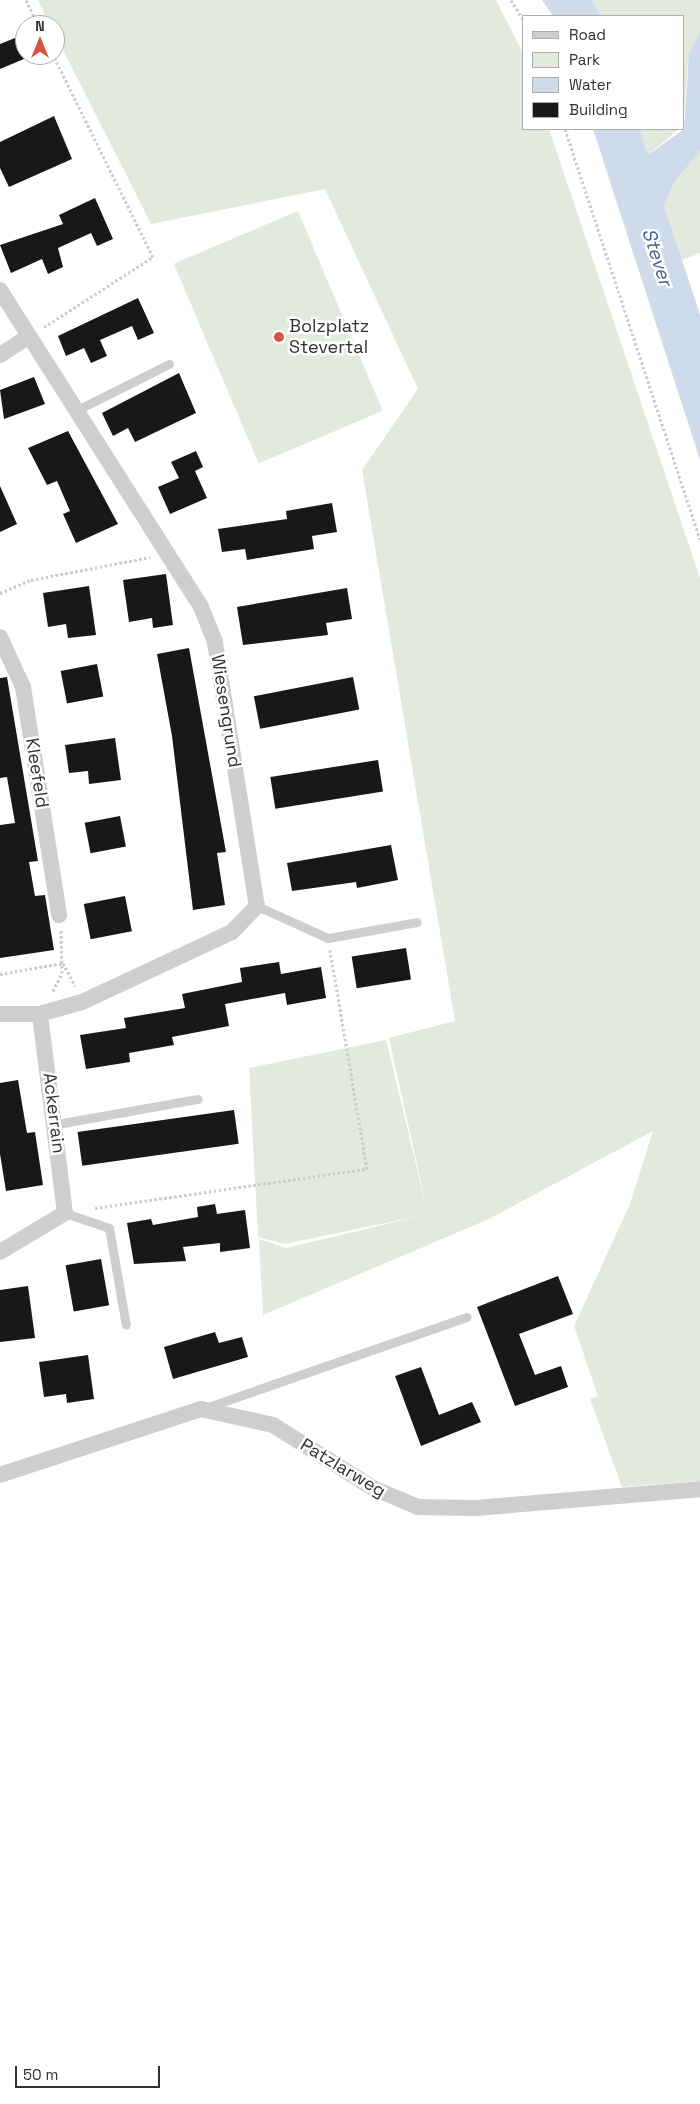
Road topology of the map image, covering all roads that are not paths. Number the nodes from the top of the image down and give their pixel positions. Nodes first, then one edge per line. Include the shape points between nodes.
1 (0, 290) edge
2 (26, 338) junction
3 (0, 355) edge
4 (169, 364) dead end
5 (75, 412) junction
6 (0, 637) edge
7 (257, 906) junction
8 (59, 915) road end
9 (417, 922) dead end
10 (47, 1012) junction
11 (0, 1014) edge
12 (198, 1099) dead end
13 (56, 1124) junction
14 (65, 1213) junction
15 (0, 1252) edge
16 (467, 1317) dead end
17 (126, 1325) dead end
18 (201, 1409) junction
19 (0, 1475) edge
20 (700, 1489) edge

1 - 2 street, Wiesengrund
2 - 3 street
2 - 5 street, Wiesengrund
4 - 5 lane
5 - 7 street, Wiesengrund via 201,607 214,642
6 - 8 street, Kleefeld via 23,687
7 - 9 lane via 328,938
7 - 10 street via 232,932 82,1002
10 - 11 street
10 - 13 street, Ackerrain
12 - 13 lane
13 - 14 street, Ackerrain
14 - 15 street
14 - 17 lane via 109,1228
16 - 18 lane
18 - 19 street
18 - 20 street, Patzlarweg via 273,1425 373,1488 418,1507 476,1508

